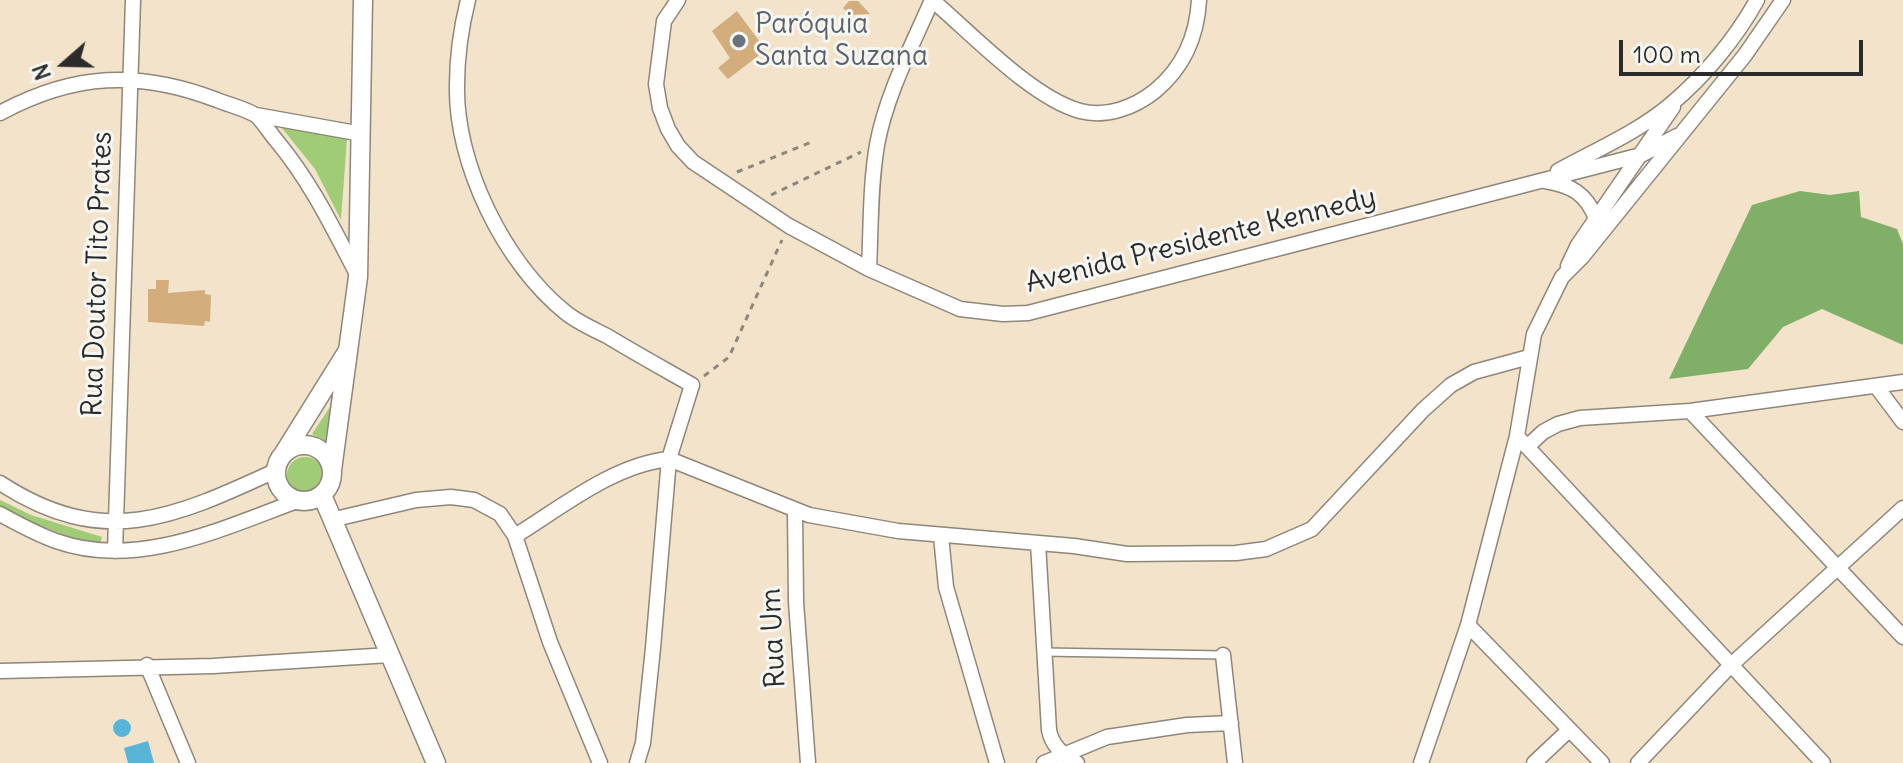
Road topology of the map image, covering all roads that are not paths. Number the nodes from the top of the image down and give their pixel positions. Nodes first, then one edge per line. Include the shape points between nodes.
1 (133, 0) edge
2 (363, 0) edge
3 (468, 0) edge
4 (678, 0) edge
5 (932, 0) edge
6 (1199, 0) edge
7 (1757, 0) edge
8 (1783, 0) edge
9 (130, 78) junction
10 (1682, 93) junction
11 (0, 113) edge
12 (256, 115) junction
13 (1628, 133) junction
14 (362, 134) junction
15 (1677, 136) junction
16 (1641, 155) junction
17 (1541, 181) junction
18 (1620, 206) junction
19 (1596, 219) junction
20 (869, 269) junction
21 (358, 277) junction
22 (1562, 277) junction
23 (350, 346) junction
24 (1529, 357) junction
25 (1903, 382) edge
26 (1876, 386) junction
27 (1690, 411) junction
28 (1903, 422) edge
29 (1522, 441) junction
30 (669, 459) junction
31 (278, 464) junction
32 (332, 470) junction
33 (0, 483) edge
34 (322, 495) junction
35 (297, 501) junction
36 (1903, 508) edge
37 (795, 511) junction
38 (0, 514) edge
39 (331, 520) junction
40 (115, 523) junction
41 (515, 536) junction
42 (941, 536) junction
43 (1038, 543) junction
44 (115, 551) junction
45 (1837, 568) junction
46 (1468, 625) junction
47 (1903, 637) edge
48 (1042, 652) junction
49 (390, 655) junction
50 (1223, 655) joint
51 (147, 665) junction
52 (1730, 666) junction
53 (0, 671) edge
54 (1231, 723) junction
55 (1569, 730) junction
56 (1063, 755) junction
57 (188, 763) edge
58 (436, 763) edge
59 (600, 763) edge
60 (637, 763) edge
61 (808, 763) edge
62 (997, 763) edge
63 (1044, 763) edge
64 (1077, 763) edge
65 (1235, 763) edge
66 (1421, 763) edge
67 (1534, 763) edge
68 (1602, 763) edge
69 (1638, 763) edge
70 (1823, 763) edge

1 - 9 street, Rua Doutor Tito Prates
2 - 14 main road
3 - 30 street via 456,88 473,177 490,216 537,286 566,313 692,385
4 - 20 street, Avenida Presidente Kennedy via 664,21 656,84 660,108 678,146 693,162 789,226
5 - 6 street via 1032,86 1081,112 1126,109 1166,82 1196,32
5 - 20 street via 877,144
7 - 10 street via 1709,67
8 - 15 street
9 - 11 street via 76,83
9 - 12 street via 172,85
9 - 40 street, Rua Doutor Tito Prates
10 - 13 street, Avenida Presidente Kennedy
10 - 16 street
12 - 14 street
12 - 21 street via 314,192
13 - 16 street
13 - 17 street, Avenida Presidente Kennedy
14 - 21 main road
15 - 16 street, Avenida Presidente Kennedy
15 - 18 street
16 - 17 street, Avenida Presidente Kennedy
16 - 18 street
16 - 19 street
17 - 19 street via 1581,193
17 - 20 street, Avenida Presidente Kennedy via 1028,313 960,309
18 - 22 street
19 - 22 street
21 - 23 main road
22 - 24 street via 1534,334
23 - 31 main road
23 - 32 main road
24 - 29 street
24 - 43 street via 1474,372 1451,385 1325,517 1288,542 1236,553 1127,554
25 - 26 street
26 - 27 street
26 - 28 street
27 - 29 street via 1580,418
27 - 45 street
29 - 46 street
29 - 52 street
30 - 37 street
30 - 41 street via 625,470
30 - 60 street
31 - 32 main road via 296,446 316,447
31 - 35 main road via 282,491
31 - 40 street via 187,510
32 - 34 main road
33 - 40 street via 63,515
34 - 35 main road
34 - 39 main road
35 - 44 street via 167,545
36 - 45 street
37 - 42 street
37 - 61 street, Rua Um
38 - 44 street via 57,542
39 - 41 street via 451,497 474,500 500,514
39 - 49 main road
40 - 44 street, Rua Doutor Tito Prates
41 - 59 street via 550,642
42 - 43 street
42 - 62 street via 946,587
43 - 48 street
45 - 47 street
45 - 52 street
46 - 55 street
46 - 66 street
48 - 50 lane
48 - 56 street via 1049,730
49 - 51 street
49 - 58 main road
50 - 54 street
51 - 53 street
51 - 57 street
52 - 69 street
52 - 70 street
54 - 56 street via 1107,737
54 - 65 street
55 - 67 street
55 - 68 street
56 - 63 street
56 - 64 street

